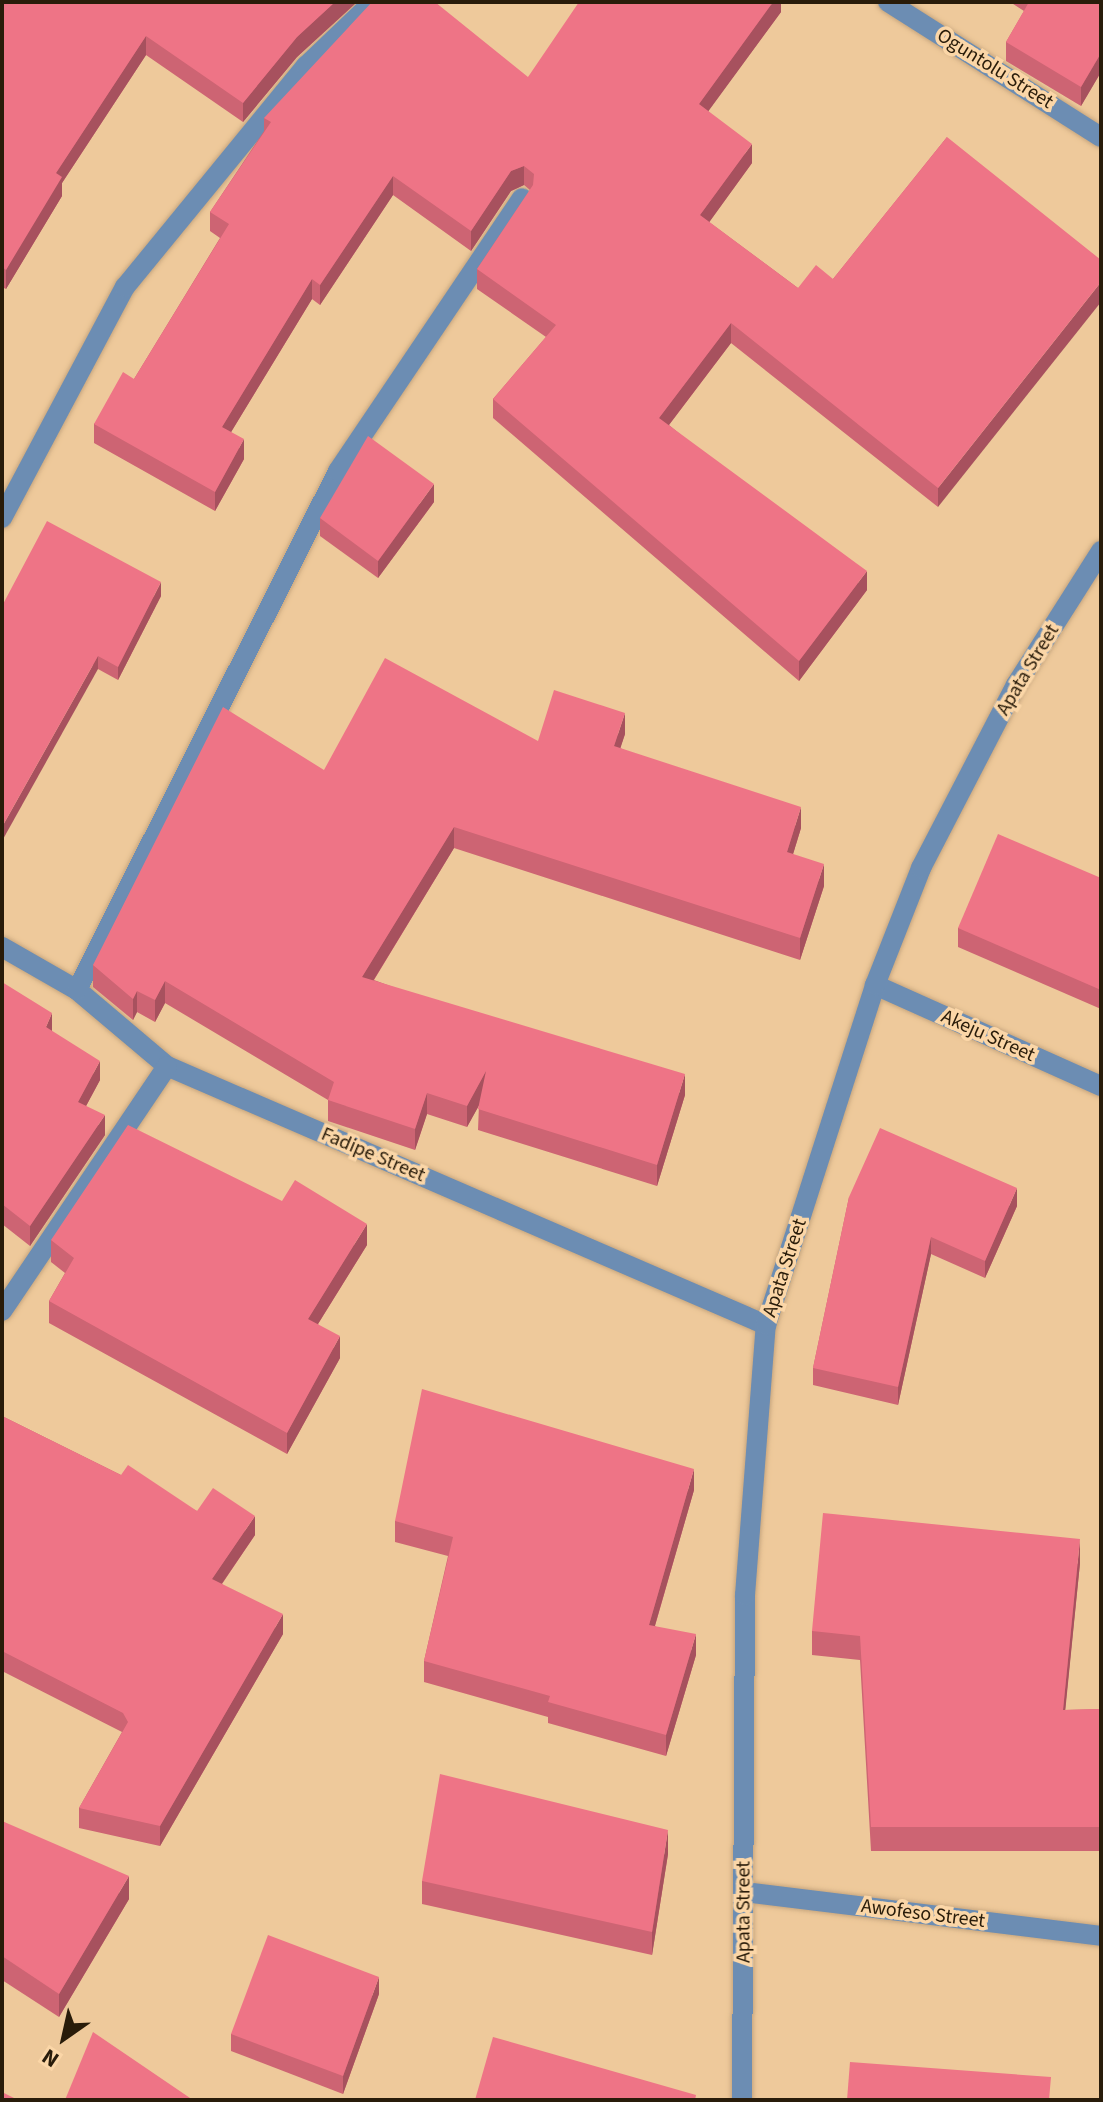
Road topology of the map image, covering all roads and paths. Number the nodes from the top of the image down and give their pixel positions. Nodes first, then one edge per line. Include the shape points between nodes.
1 (373, 2) edge
2 (888, 2) edge
3 (1101, 137) edge
4 (522, 198) edge
5 (2, 518) edge
6 (1101, 551) edge
7 (2, 947) edge
8 (875, 985) junction
9 (77, 990) junction
10 (167, 1066) junction
11 (1101, 1086) edge
12 (2, 1311) edge
13 (766, 1325) junction
14 (744, 1892) junction
15 (1101, 1936) edge
16 (742, 2100) edge

1 - 5 street via 306,66 125,287
2 - 3 street, Oguntolu Street
4 - 9 street via 338,471
6 - 8 street, Apata Street via 1008,699 921,868
7 - 9 street, Fadipe Street
8 - 11 street, Akeju Street
8 - 13 street, Apata Street
9 - 10 street, Fadipe Street
10 - 12 street
10 - 13 street, Fadipe Street
13 - 14 street, Apata Street via 745,1595
14 - 15 street, Awofeso Street
14 - 16 street, Apata Street

